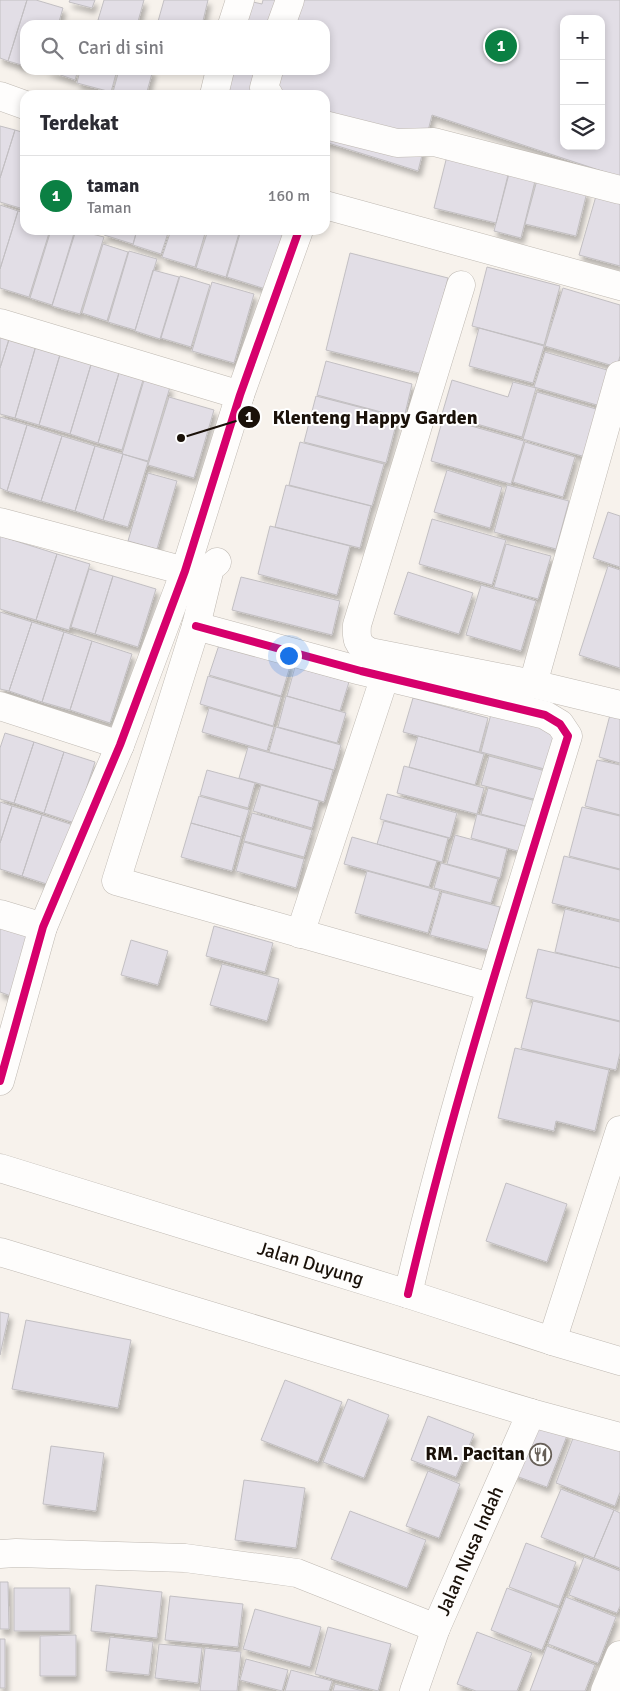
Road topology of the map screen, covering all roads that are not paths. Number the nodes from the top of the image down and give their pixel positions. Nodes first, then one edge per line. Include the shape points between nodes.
1 (240, 0) edge
2 (290, 0) edge
3 (234, 20) edge
4 (283, 20) edge
5 (219, 75) edge
6 (268, 75) edge
7 (215, 90) edge
8 (266, 90) edge
9 (0, 96) edge
10 (20, 103) edge
11 (330, 126) edge
12 (620, 190) edge
13 (330, 207) edge
14 (297, 235) edge
15 (461, 285) dead end
16 (620, 286) edge
17 (0, 323) edge
18 (620, 375) edge
19 (240, 395) junction
20 (0, 522) edge
21 (217, 562) dead end
22 (185, 571) junction
23 (196, 626) junction
24 (385, 676) junction
25 (533, 684) junction
26 (620, 705) edge
27 (0, 706) edge
28 (120, 745) junction
29 (0, 914) edge
30 (43, 927) junction
31 (300, 934) junction
32 (490, 987) junction
33 (0, 1081) edge
34 (620, 1130) edge
35 (0, 1168) edge
36 (0, 1252) edge
37 (408, 1294) junction
38 (552, 1341) junction
39 (620, 1361) edge
40 (531, 1413) junction
41 (620, 1438) edge
42 (0, 1554) edge
43 (436, 1628) junction
44 (620, 1655) edge
45 (414, 1691) edge
46 (605, 1691) edge

1 - 3 main road
2 - 4 main road
5 - 7 main road
6 - 8 main road
9 - 10 main road
11 - 12 main road via 397,143 434,142
13 - 16 main road
14 - 19 main road
15 - 25 main road via 357,625 356,638 362,648 370,652
17 - 19 main road
18 - 25 main road
19 - 22 main road
20 - 22 main road
21 - 23 main road via 210,568
22 - 28 main road
23 - 24 main road
23 - 31 main road via 116,881
24 - 31 main road
24 - 32 main road via 544,715 560,724 568,736
25 - 26 main road
27 - 28 main road
28 - 30 main road
29 - 30 main road
30 - 33 main road
31 - 32 main road
32 - 37 main road via 427,1211
34 - 38 main road
35 - 37 main road, Jalan Duyung
36 - 40 main road
37 - 38 main road, Jalan Duyung
38 - 39 main road, Jalan Duyung
40 - 41 main road
40 - 43 main road, Jalan Nusa Indah
42 - 43 main road via 184,1558 297,1573
43 - 45 main road, Jalan Nusa Indah
44 - 46 main road

